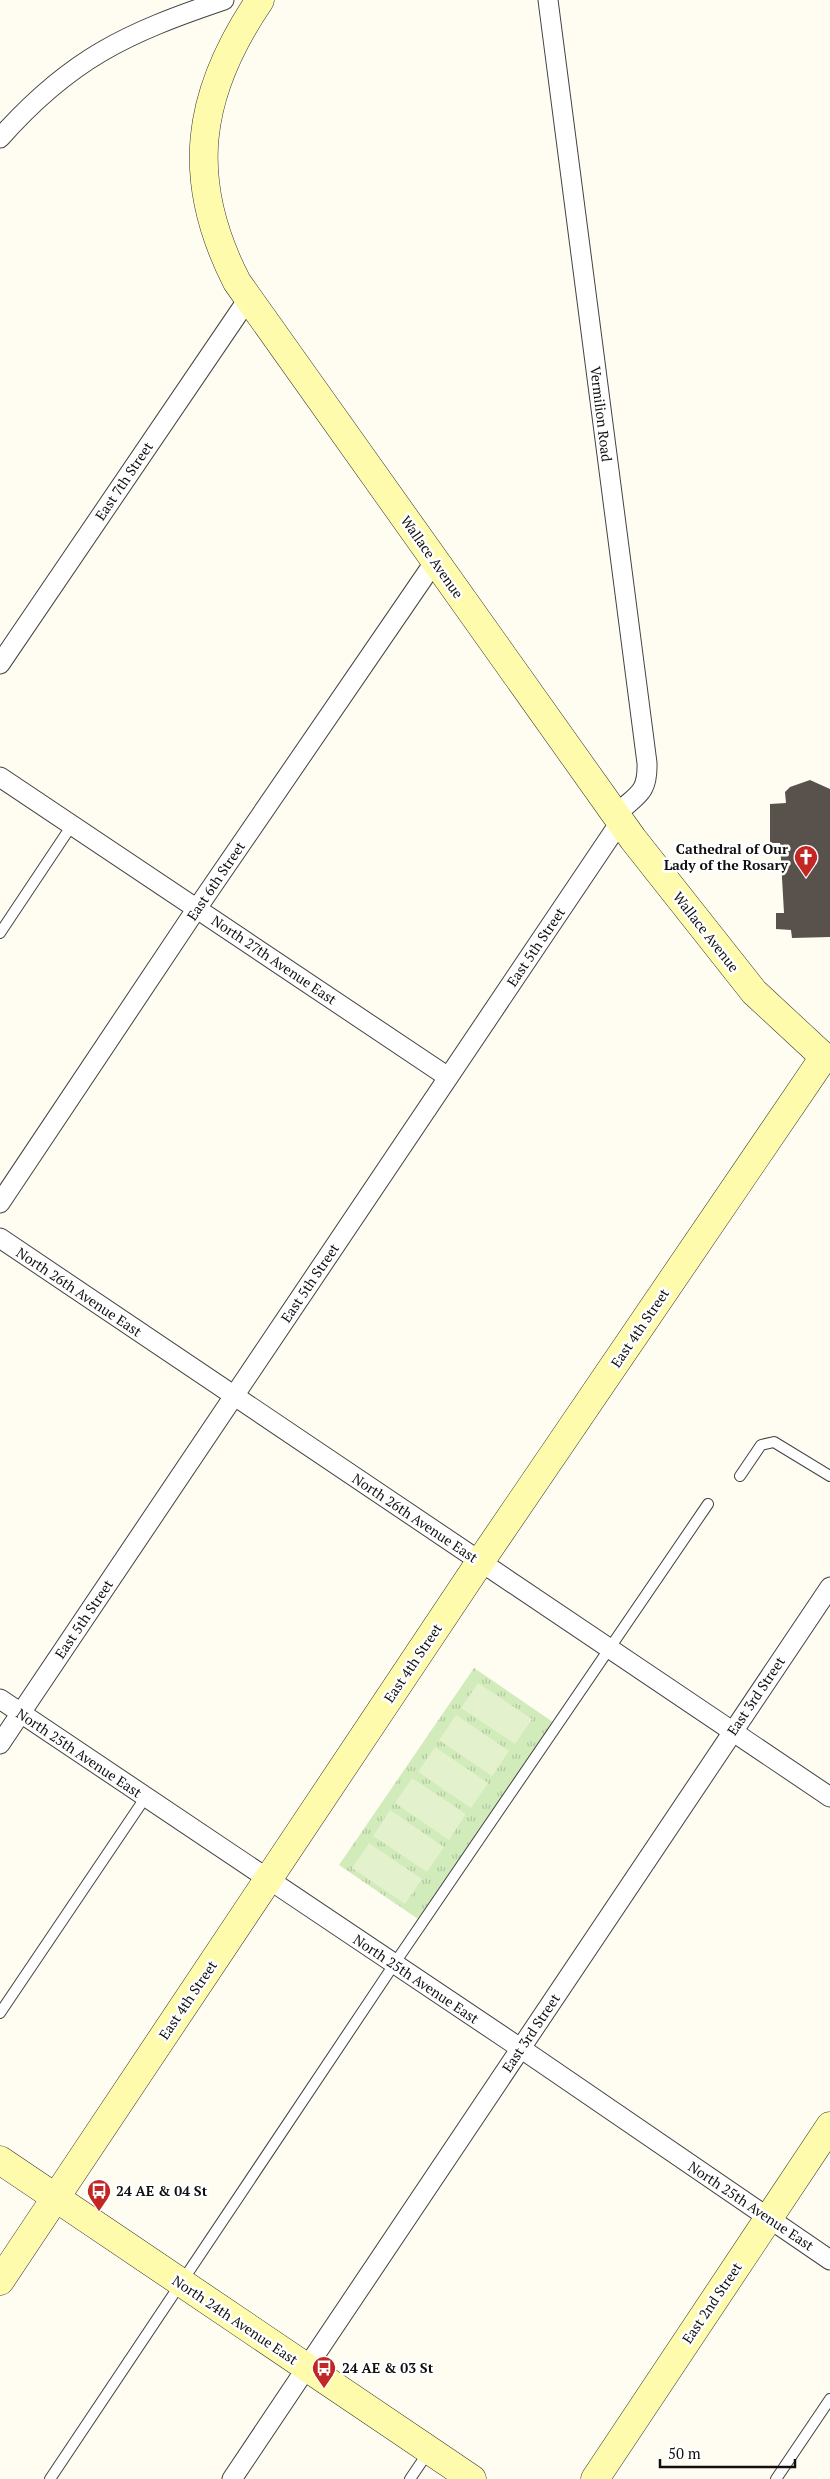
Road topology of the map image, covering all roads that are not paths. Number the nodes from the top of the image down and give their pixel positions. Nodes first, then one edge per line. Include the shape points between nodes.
1 (224, 0) edge
2 (260, 0) edge
3 (548, 0) edge
4 (0, 138) edge
5 (248, 299) junction
6 (435, 561) junction
7 (0, 664) edge
8 (0, 777) edge
9 (617, 818) junction
10 (72, 825) junction
11 (198, 908) junction
12 (0, 933) edge
13 (827, 1052) edge
14 (448, 1077) junction
15 (0, 1203) edge
16 (0, 1238) edge
17 (234, 1396) junction
18 (740, 1476) dead end
19 (830, 1476) edge
20 (708, 1504) dead end
21 (480, 1562) junction
22 (830, 1587) edge
23 (609, 1648) junction
24 (0, 1699) edge
25 (21, 1713) junction
26 (732, 1731) junction
27 (0, 1744) edge
28 (830, 1797) edge
29 (145, 1798) junction
30 (269, 1879) junction
31 (394, 1964) junction
32 (0, 2013) edge
33 (520, 2048) junction
34 (830, 2126) edge
35 (0, 2160) edge
36 (56, 2198) junction
37 (768, 2218) junction
38 (830, 2260) edge
39 (0, 2281) edge
40 (181, 2284) junction
41 (305, 2368) junction
42 (830, 2399) edge
43 (429, 2451) junction
44 (50, 2479) edge
45 (232, 2479) edge
46 (410, 2479) edge
47 (472, 2479) edge
48 (595, 2479) edge
49 (776, 2479) edge

1 - 4 street via 156,24 90,57 54,83
2 - 5 main road, Wallace Avenue via 232,44 217,79 210,99 203,155 211,220 227,262
3 - 9 street, Vermilion Road via 647,763 644,790
5 - 6 main road, Wallace Avenue
5 - 7 street, East 7th Street
6 - 9 main road, Wallace Avenue
6 - 11 street, East 6th Street
8 - 10 street, North 27th Avenue East
9 - 13 main road, Wallace Avenue via 754,992
9 - 14 street, East 5th Street
10 - 11 street, North 27th Avenue East
10 - 12 lane
11 - 14 street, North 27th Avenue East
11 - 15 street, East 6th Street
13 - 21 main road, East 4th Street
14 - 17 street, East 5th Street
16 - 17 street, North 26th Avenue East
17 - 21 street, North 26th Avenue East
17 - 25 street, East 5th Street
18 - 19 lane via 761,1444 774,1442
20 - 23 lane
21 - 23 street, North 26th Avenue East
21 - 30 main road, East 4th Street
22 - 26 street, East 3rd Street
23 - 26 street, North 26th Avenue East
23 - 31 lane
24 - 25 street, North 25th Avenue East
25 - 27 street, East 5th Street
25 - 29 street, North 25th Avenue East
26 - 28 street, North 26th Avenue East
26 - 33 street, East 3rd Street
29 - 30 street, North 25th Avenue East
29 - 32 lane
30 - 31 street, North 25th Avenue East
30 - 36 main road, East 4th Street
31 - 33 street, North 25th Avenue East
31 - 40 lane
33 - 37 street, North 25th Avenue East
33 - 41 street, East 3rd Street
34 - 37 main road, East 2nd Street
35 - 36 main road, North 24th Avenue East
36 - 39 main road, East 4th Street
36 - 40 main road, North 24th Avenue East
37 - 38 street, North 25th Avenue East
37 - 48 main road, East 2nd Street
40 - 41 main road, North 24th Avenue East
40 - 44 lane
41 - 43 main road, North 24th Avenue East
41 - 45 street, East 3rd Street
42 - 49 lane
43 - 46 lane
43 - 47 main road, North 24th Avenue East

